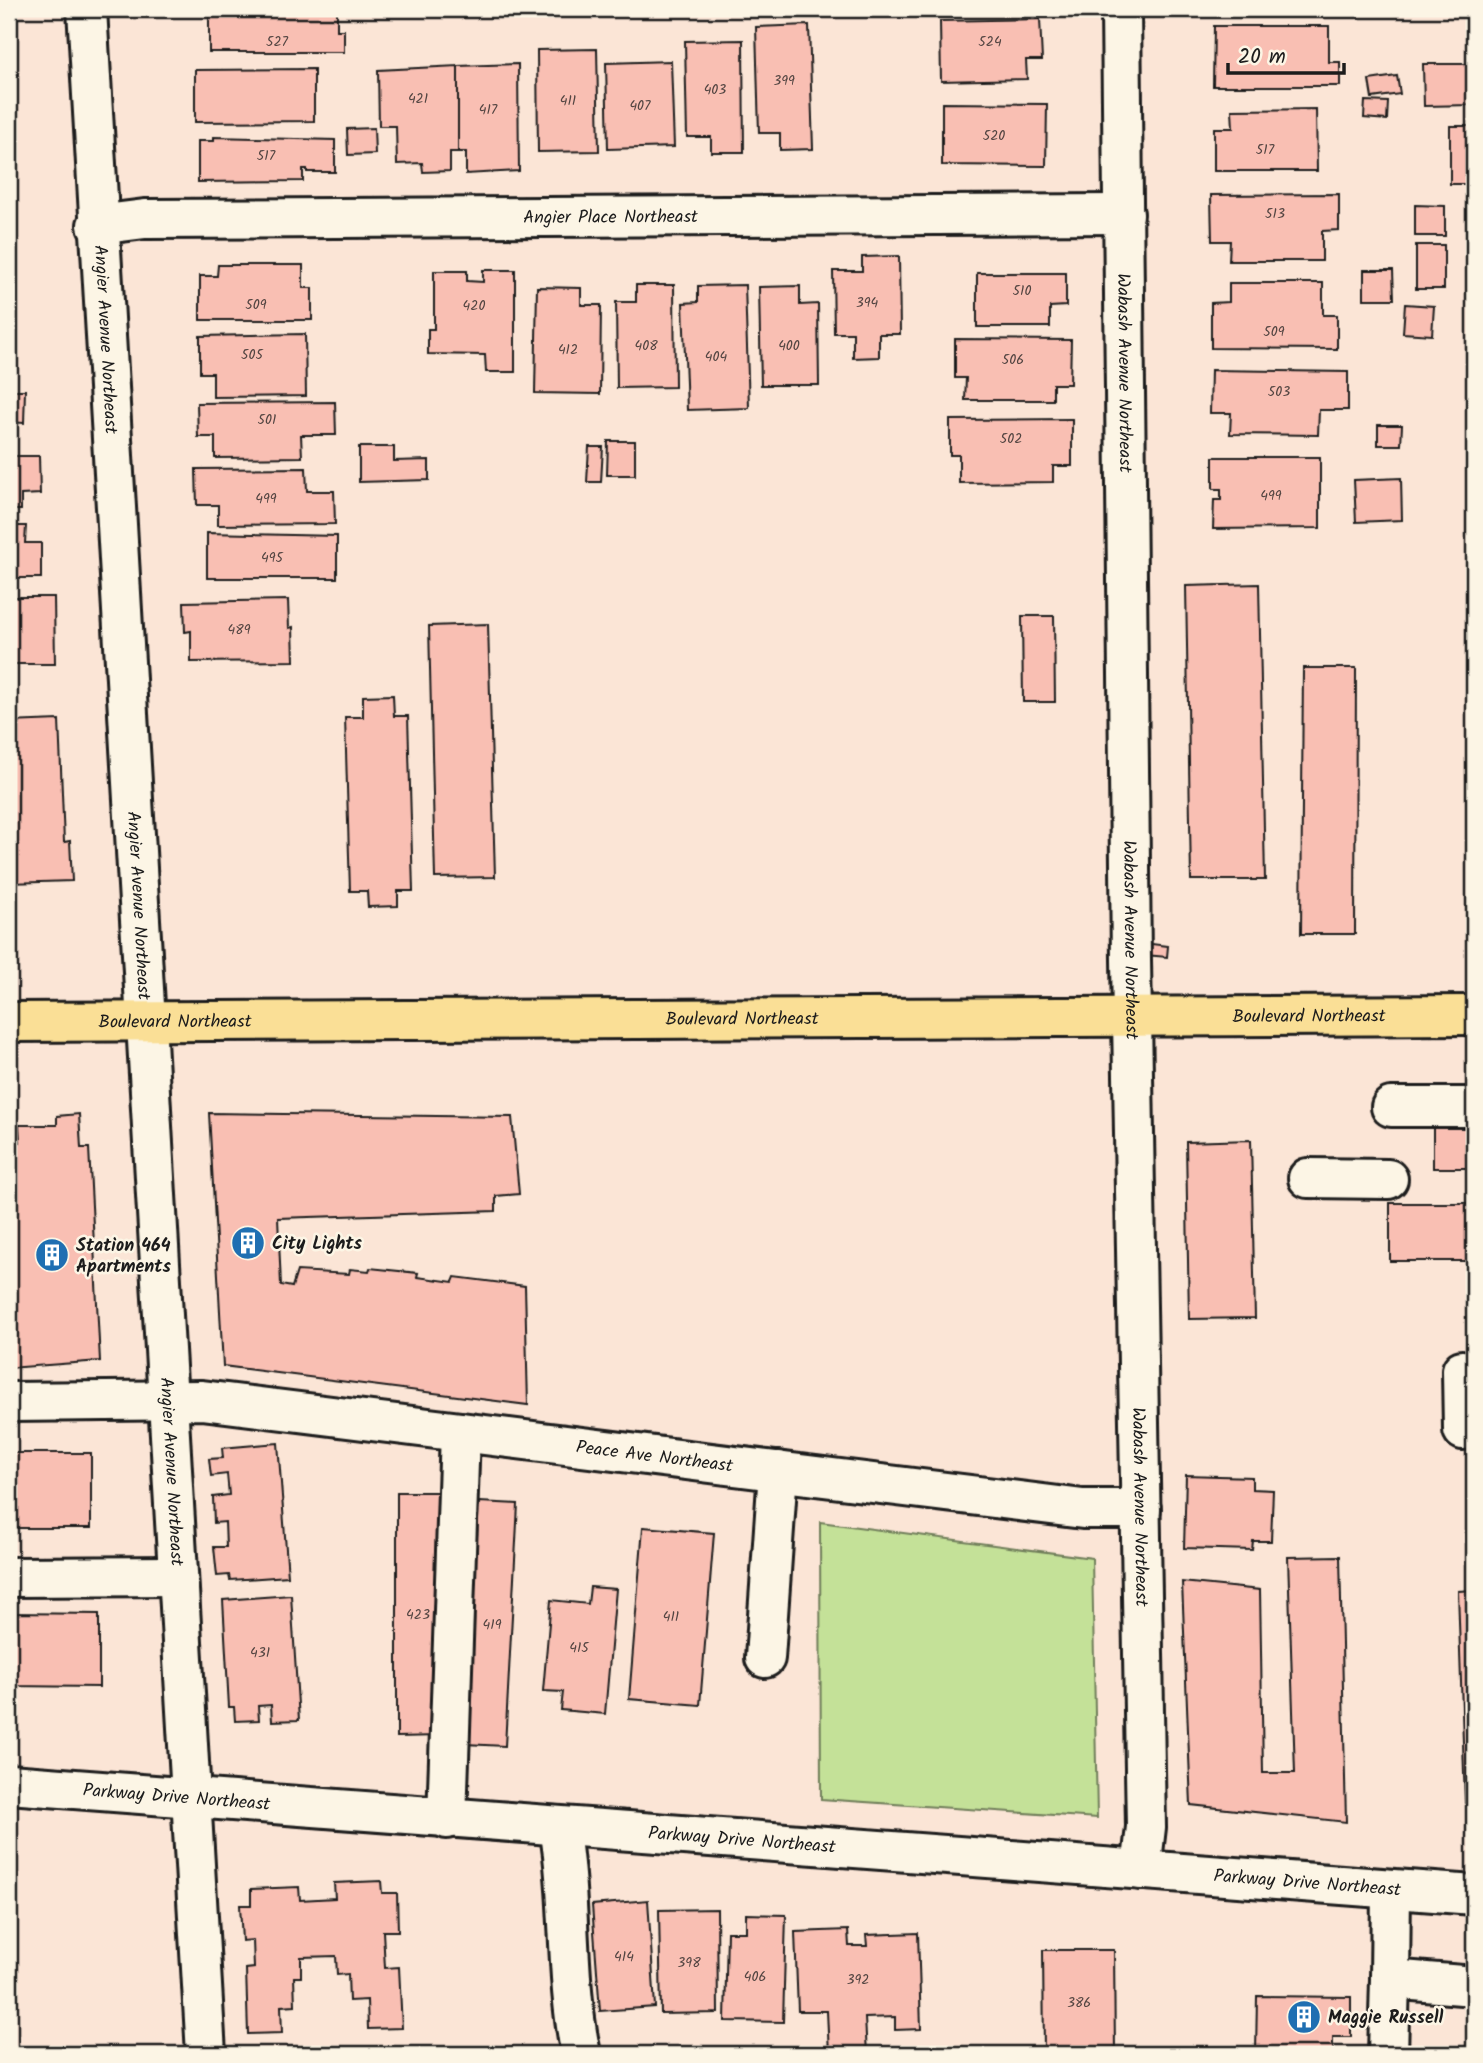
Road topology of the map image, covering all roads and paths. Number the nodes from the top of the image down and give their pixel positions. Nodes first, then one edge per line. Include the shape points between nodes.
1 (87, 9) edge
2 (1121, 9) edge
3 (1124, 214) junction
4 (97, 225) junction
5 (1474, 1015) edge
6 (1132, 1016) junction
7 (145, 1021) junction
8 (9, 1022) edge
9 (1391, 1107) dead end
10 (1474, 1107) edge
11 (1308, 1178) dead end
12 (1388, 1179) dead end
13 (1462, 1370) dead end
14 (168, 1401) junction
15 (9, 1402) edge
16 (1463, 1430) dead end
17 (460, 1432) junction
18 (778, 1471) junction
19 (1141, 1509) junction
20 (177, 1576) junction
21 (9, 1577) edge
22 (765, 1658) dead end
23 (9, 1784) edge
24 (192, 1800) junction
25 (447, 1819) junction
26 (559, 1827) junction
27 (1141, 1870) junction
28 (1391, 1889) junction
29 (1474, 1895) edge
30 (1390, 1979) junction
31 (1474, 1986) edge
32 (206, 2054) edge
33 (581, 2054) edge
34 (1388, 2054) edge

1 - 4 street, Angier Avenue Northeast
2 - 3 street, Wabash Avenue Northeast
3 - 4 street, Angier Place Northeast via 159,219
3 - 6 street, Wabash Avenue Northeast
4 - 7 street, Angier Avenue Northeast
5 - 6 main road, Boulevard Northeast
6 - 7 main road, Boulevard Northeast
6 - 19 street, Wabash Avenue Northeast
7 - 8 main road, Boulevard Northeast
7 - 14 street, Angier Avenue Northeast
9 - 10 street
11 - 12 street
13 - 16 street
14 - 15 street, Peace Ave Northeast
14 - 17 street, Peace Ave Northeast via 202,1400
14 - 20 street, Angier Avenue Northeast
17 - 18 street, Peace Ave Northeast
17 - 25 street
18 - 19 street, Peace Ave Northeast via 1083,1509
18 - 22 street
19 - 27 street, Wabash Avenue Northeast via 1146,1828
20 - 21 street
20 - 24 street, Angier Avenue Northeast
23 - 24 street, Parkway Drive Northeast
24 - 25 street, Parkway Drive Northeast
24 - 32 street, Angier Avenue Northeast
25 - 26 street, Parkway Drive Northeast
26 - 27 street, Parkway Drive Northeast
26 - 33 street
27 - 28 street, Parkway Drive Northeast
28 - 29 street, Parkway Drive Northeast
28 - 30 street
30 - 31 street
30 - 34 street

